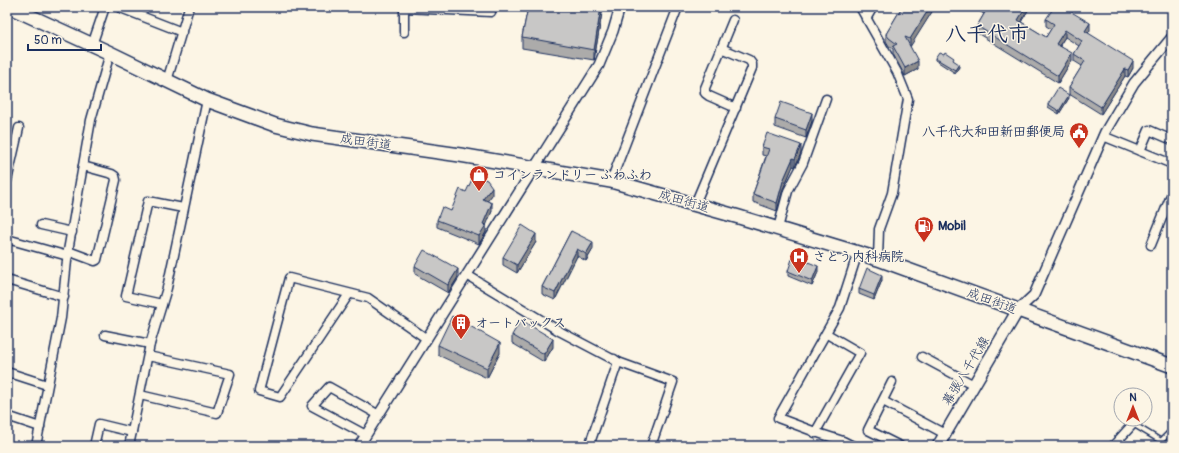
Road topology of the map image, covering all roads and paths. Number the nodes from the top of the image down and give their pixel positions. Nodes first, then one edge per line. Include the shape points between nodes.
1 (10, 7) edge
2 (105, 7) edge
3 (118, 7) edge
4 (189, 7) edge
5 (620, 7) edge
6 (678, 7) edge
7 (860, 7) edge
8 (873, 7) edge
9 (404, 8) edge
10 (491, 12) dead end
11 (866, 19) junction
12 (733, 20) dead end
13 (182, 32) junction
14 (404, 32) dead end
15 (1172, 37) edge
16 (92, 45) junction
17 (722, 48) junction
18 (110, 54) junction
19 (167, 81) junction
20 (826, 99) dead end
21 (207, 100) junction
22 (736, 108) junction
23 (19, 128) dead end
24 (1103, 136) junction
25 (1172, 140) edge
26 (11, 147) edge
27 (1140, 151) junction
28 (1172, 164) edge
29 (83, 166) junction
30 (535, 168) junction
31 (611, 180) junction
32 (7, 181) edge
33 (1172, 193) edge
34 (695, 204) junction
35 (183, 208) junction
36 (41, 225) dead end
37 (778, 228) junction
38 (72, 232) junction
39 (7, 240) edge
40 (1150, 245) dead end
41 (858, 252) junction
42 (68, 254) junction
43 (878, 259) junction
44 (467, 275) junction
45 (7, 280) edge
46 (349, 294) junction
47 (64, 297) junction
48 (162, 304) junction
49 (1018, 310) junction
50 (827, 334) junction
51 (105, 335) dead end
52 (427, 339) junction
53 (150, 344) junction
54 (148, 356) junction
55 (922, 357) dead end
56 (618, 362) junction
57 (1172, 366) edge
58 (7, 372) edge
59 (892, 382) dead end
60 (47, 385) junction
61 (974, 385) junction
62 (140, 395) junction
63 (883, 400) junction
64 (379, 415) junction
65 (7, 416) edge
66 (40, 427) junction
67 (1130, 427) edge
68 (1138, 427) edge
69 (1172, 430) edge
70 (132, 432) junction
71 (815, 433) junction
72 (945, 434) junction
73 (366, 435) junction
74 (36, 446) edge
75 (94, 446) edge
76 (130, 446) edge
77 (359, 446) edge
78 (589, 446) edge
79 (651, 446) edge
80 (853, 446) edge
81 (900, 446) edge
82 (938, 446) edge
83 (1113, 446) edge

1 - 16 highway, 成田街道
2 - 16 street
3 - 13 street
4 - 13 street
5 - 30 street via 599,65
6 - 31 street
7 - 11 street
8 - 11 street
9 - 10 street
9 - 14 street
11 - 43 street via 897,72 908,99 893,187 879,230
12 - 17 street
13 - 19 street
15 - 24 street via 1134,83
16 - 18 highway, 成田街道
17 - 22 street via 749,60 752,64
17 - 22 street via 704,88 709,96
18 - 19 highway, 成田街道
18 - 29 street via 91,120
19 - 21 highway, 成田街道
20 - 37 street via 803,163 788,192
21 - 30 highway, 成田街道 via 275,125 312,134
21 - 35 street
22 - 34 street
23 - 26 street
24 - 27 street
24 - 49 street via 1034,295
25 - 27 street via 1150,130
26 - 32 street
27 - 28 street
29 - 38 street
29 - 42 street via 112,174 116,180 97,260
30 - 31 highway, 成田街道
30 - 44 street
31 - 34 highway, 成田街道
33 - 40 street
34 - 37 highway, 成田街道
35 - 48 street
35 - 48 street via 148,201 126,296
36 - 38 street
37 - 41 highway, 成田街道
38 - 42 street
39 - 42 street
41 - 43 highway, 成田街道
41 - 50 street via 840,308
42 - 47 street
43 - 49 highway, 成田街道
44 - 52 street
44 - 56 street via 561,332
45 - 47 street
46 - 46 street via 289,278 260,390 280,397
46 - 52 street via 368,298
47 - 60 street
48 - 53 street
49 - 57 highway, 成田街道
49 - 61 main road, 幕張八千代線
50 - 71 street via 860,353
50 - 71 street via 778,418
51 - 53 street
52 - 64 street
53 - 54 street
54 - 62 street
54 - 62 street via 230,374 217,413
55 - 61 street
56 - 78 street
56 - 79 street via 673,382
58 - 60 street
59 - 63 street
60 - 66 street
61 - 72 main road, 幕張八千代線
62 - 70 street
63 - 72 street
63 - 81 street via 868,430
64 - 73 street
64 - 73 street via 329,387 312,406
65 - 66 street
66 - 74 street
67 - 83 street
68 - 69 lane via 1161,441
70 - 75 street via 99,424
70 - 76 street
71 - 80 street
72 - 82 main road, 幕張八千代線
73 - 77 street

